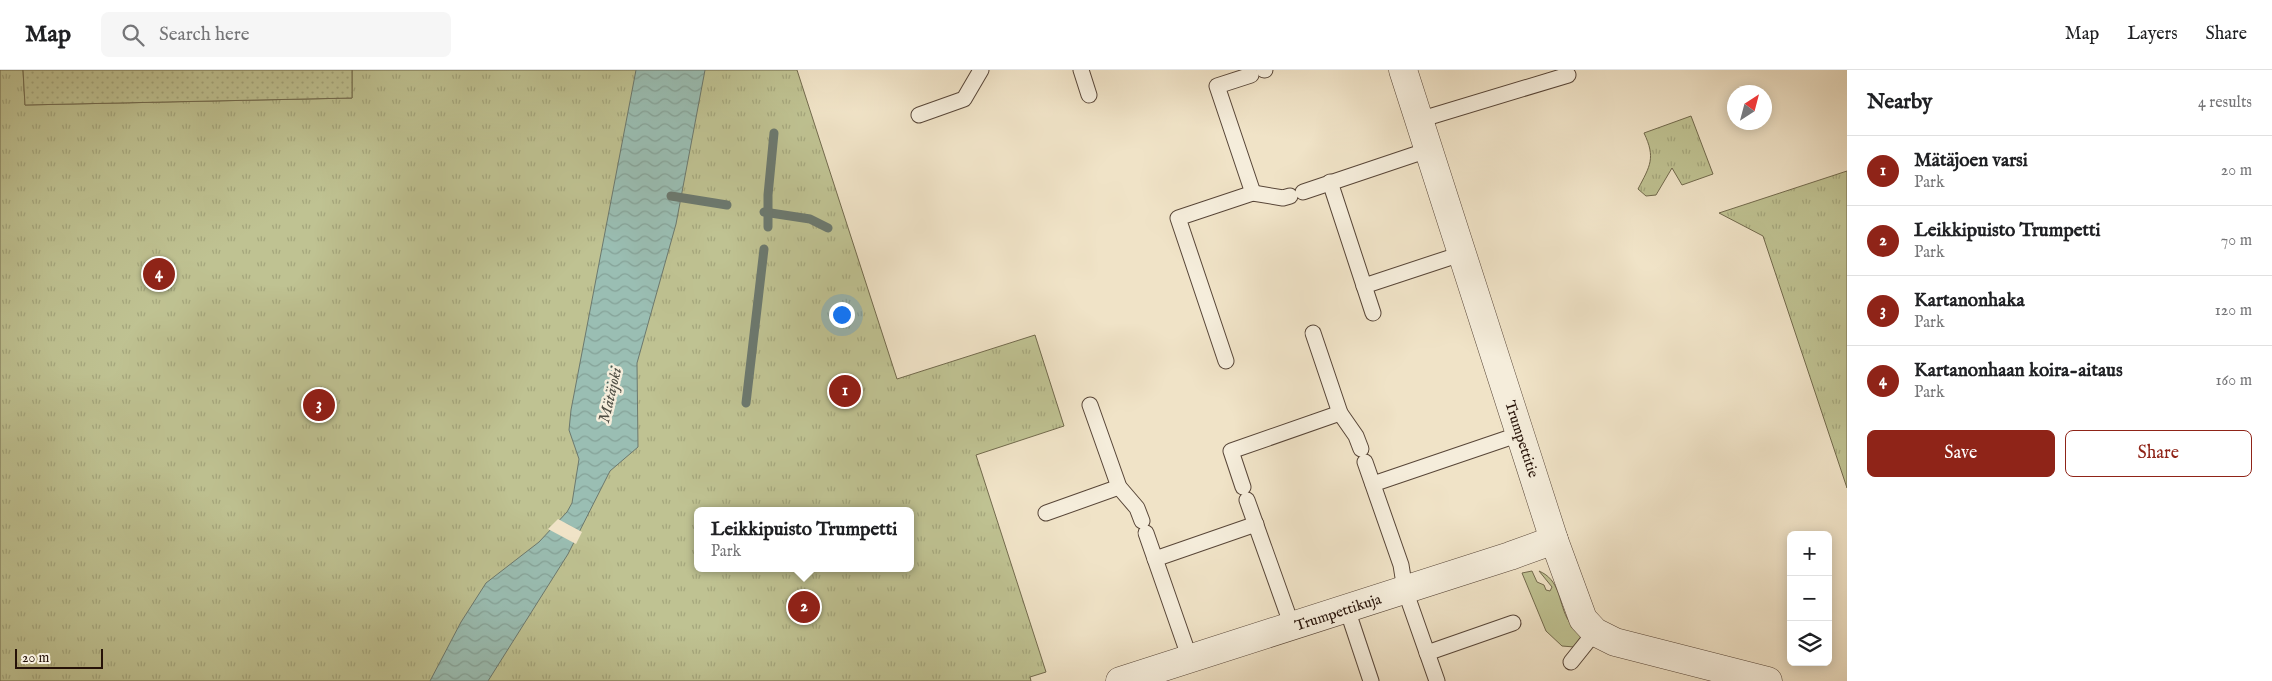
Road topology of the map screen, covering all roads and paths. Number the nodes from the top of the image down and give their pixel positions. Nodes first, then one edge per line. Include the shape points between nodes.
1 (981, 70) edge
2 (1081, 70) edge
3 (1403, 70) edge
4 (1260, 72) edge
5 (1568, 75) dead end
6 (1089, 95) dead end
7 (919, 115) dead end
8 (1419, 120) junction
9 (1428, 150) junction
10 (1330, 182) junction
11 (1253, 193) junction
12 (1461, 254) junction
13 (1364, 286) junction
14 (1373, 313) dead end
15 (1313, 333) dead end
16 (1226, 360) dead end
17 (1090, 405) dead end
18 (1340, 413) junction
19 (1520, 434) junction
20 (1373, 484) junction
21 (1119, 488) junction
22 (1046, 513) dead end
23 (1256, 524) junction
24 (1554, 540) junction
25 (1155, 559) junction
26 (1405, 590) junction
27 (1346, 609) junction
28 (1513, 623) dead end
29 (1292, 626) junction
30 (1595, 632) junction
31 (1427, 653) junction
32 (1190, 659) junction
33 (1571, 662) dead end
34 (1120, 681) edge
35 (1371, 681) edge
36 (1437, 681) edge
37 (1768, 681) edge

1 - 7 lane via 964,99
2 - 6 lane
3 - 8 street, Trumpettitie
4 - 11 lane via 1217,86
5 - 8 lane
8 - 9 street, Trumpettitie
9 - 10 lane
9 - 12 street, Trumpettitie
10 - 11 lane via 1283,198
10 - 13 lane
11 - 16 lane via 1178,218
12 - 13 lane
12 - 19 street, Trumpettitie
13 - 14 lane
15 - 18 lane
17 - 21 lane
18 - 20 lane via 1356,436
18 - 23 lane via 1230,451
19 - 20 lane
19 - 24 street, Trumpettitie
20 - 26 lane via 1401,565
21 - 22 lane
21 - 25 lane via 1137,508
23 - 25 lane
23 - 29 lane
24 - 26 street, Trumpettikuja
24 - 30 street, Trumpettitie via 1583,619
25 - 32 lane
26 - 27 street, Trumpettikuja
26 - 31 lane
27 - 29 street, Trumpettikuja
27 - 35 lane
28 - 31 lane
29 - 32 street, Trumpettikuja
30 - 33 lane
30 - 37 street, Trumpettitie via 1615,642
31 - 36 lane
32 - 34 street, Trumpettikuja

